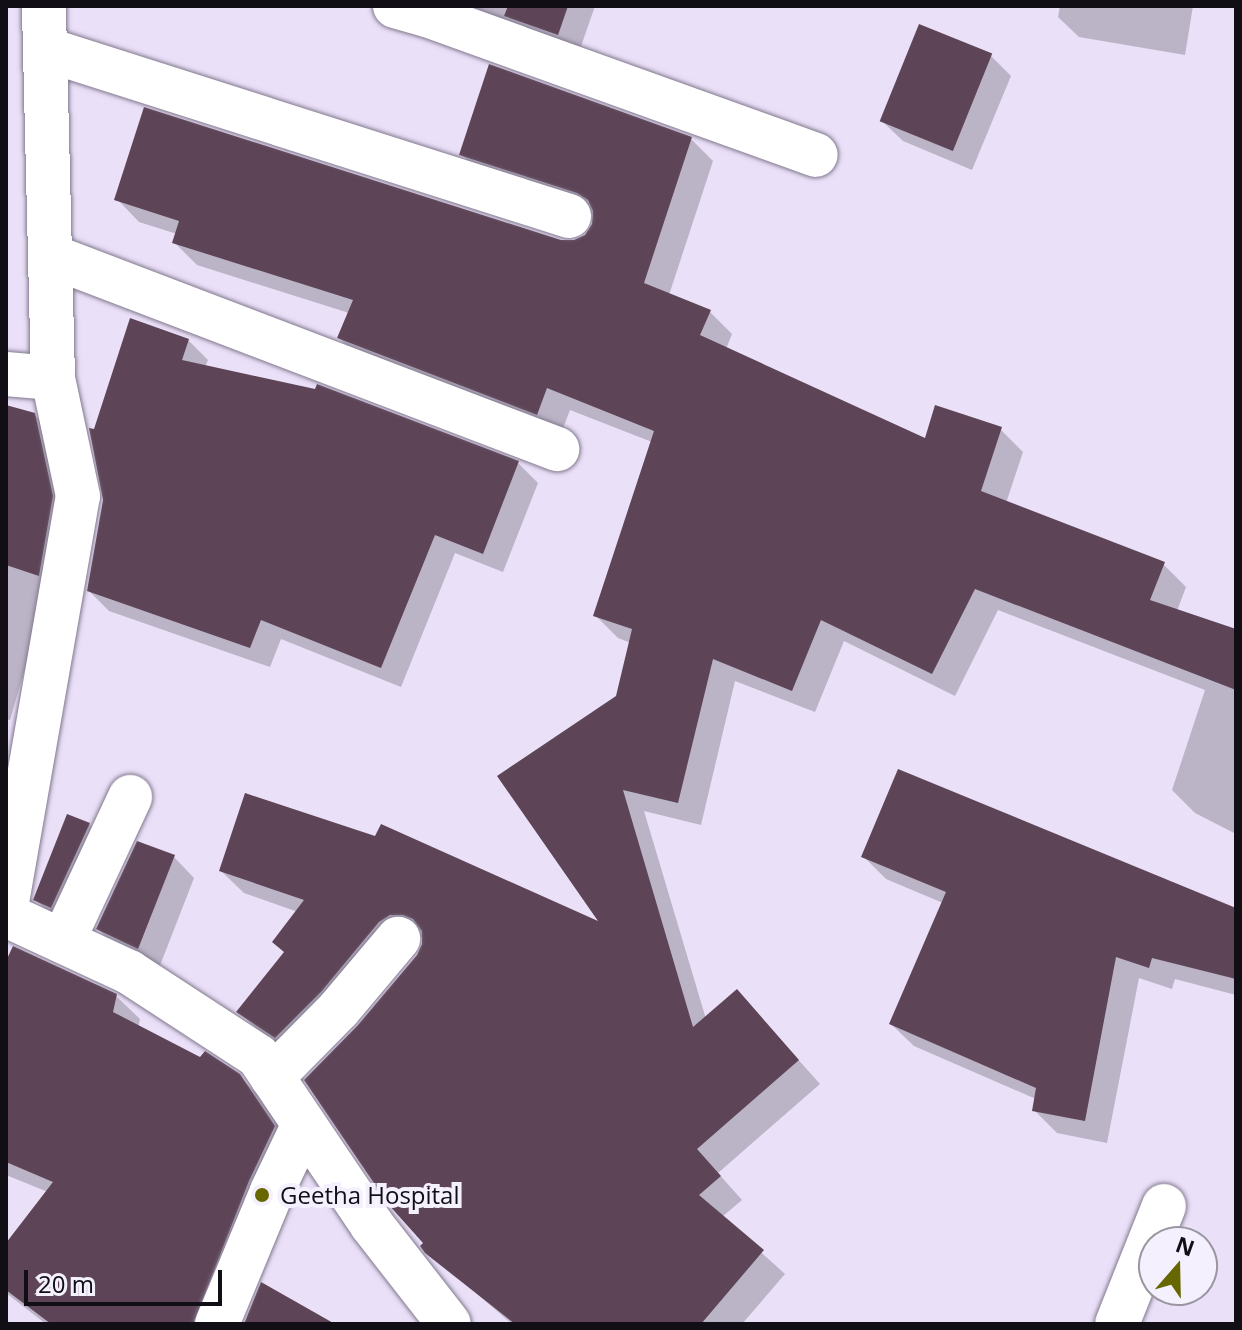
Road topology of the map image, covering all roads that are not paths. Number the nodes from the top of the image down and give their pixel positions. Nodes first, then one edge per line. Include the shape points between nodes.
1 (44, 6) edge
2 (395, 6) edge
3 (45, 49) junction
4 (816, 155) dead end
5 (569, 216) dead end
6 (51, 256) junction
7 (6, 374) edge
8 (53, 378) junction
9 (557, 449) dead end
10 (130, 797) dead end
11 (6, 908) edge
12 (6, 915) edge
13 (398, 939) dead end
14 (63, 941) junction
15 (272, 1077) junction
16 (304, 1124) junction
17 (1164, 1206) dead end
18 (217, 1324) edge
19 (449, 1324) edge
20 (1117, 1324) edge

1 - 3 street
2 - 4 street
3 - 5 street
3 - 6 street
6 - 8 street
6 - 9 street
7 - 8 street
8 - 11 street via 78,496
10 - 14 street
12 - 14 street
13 - 15 street
14 - 15 street via 129,972 258,1056
15 - 16 street
16 - 18 street
16 - 19 street via 372,1225
17 - 20 street

